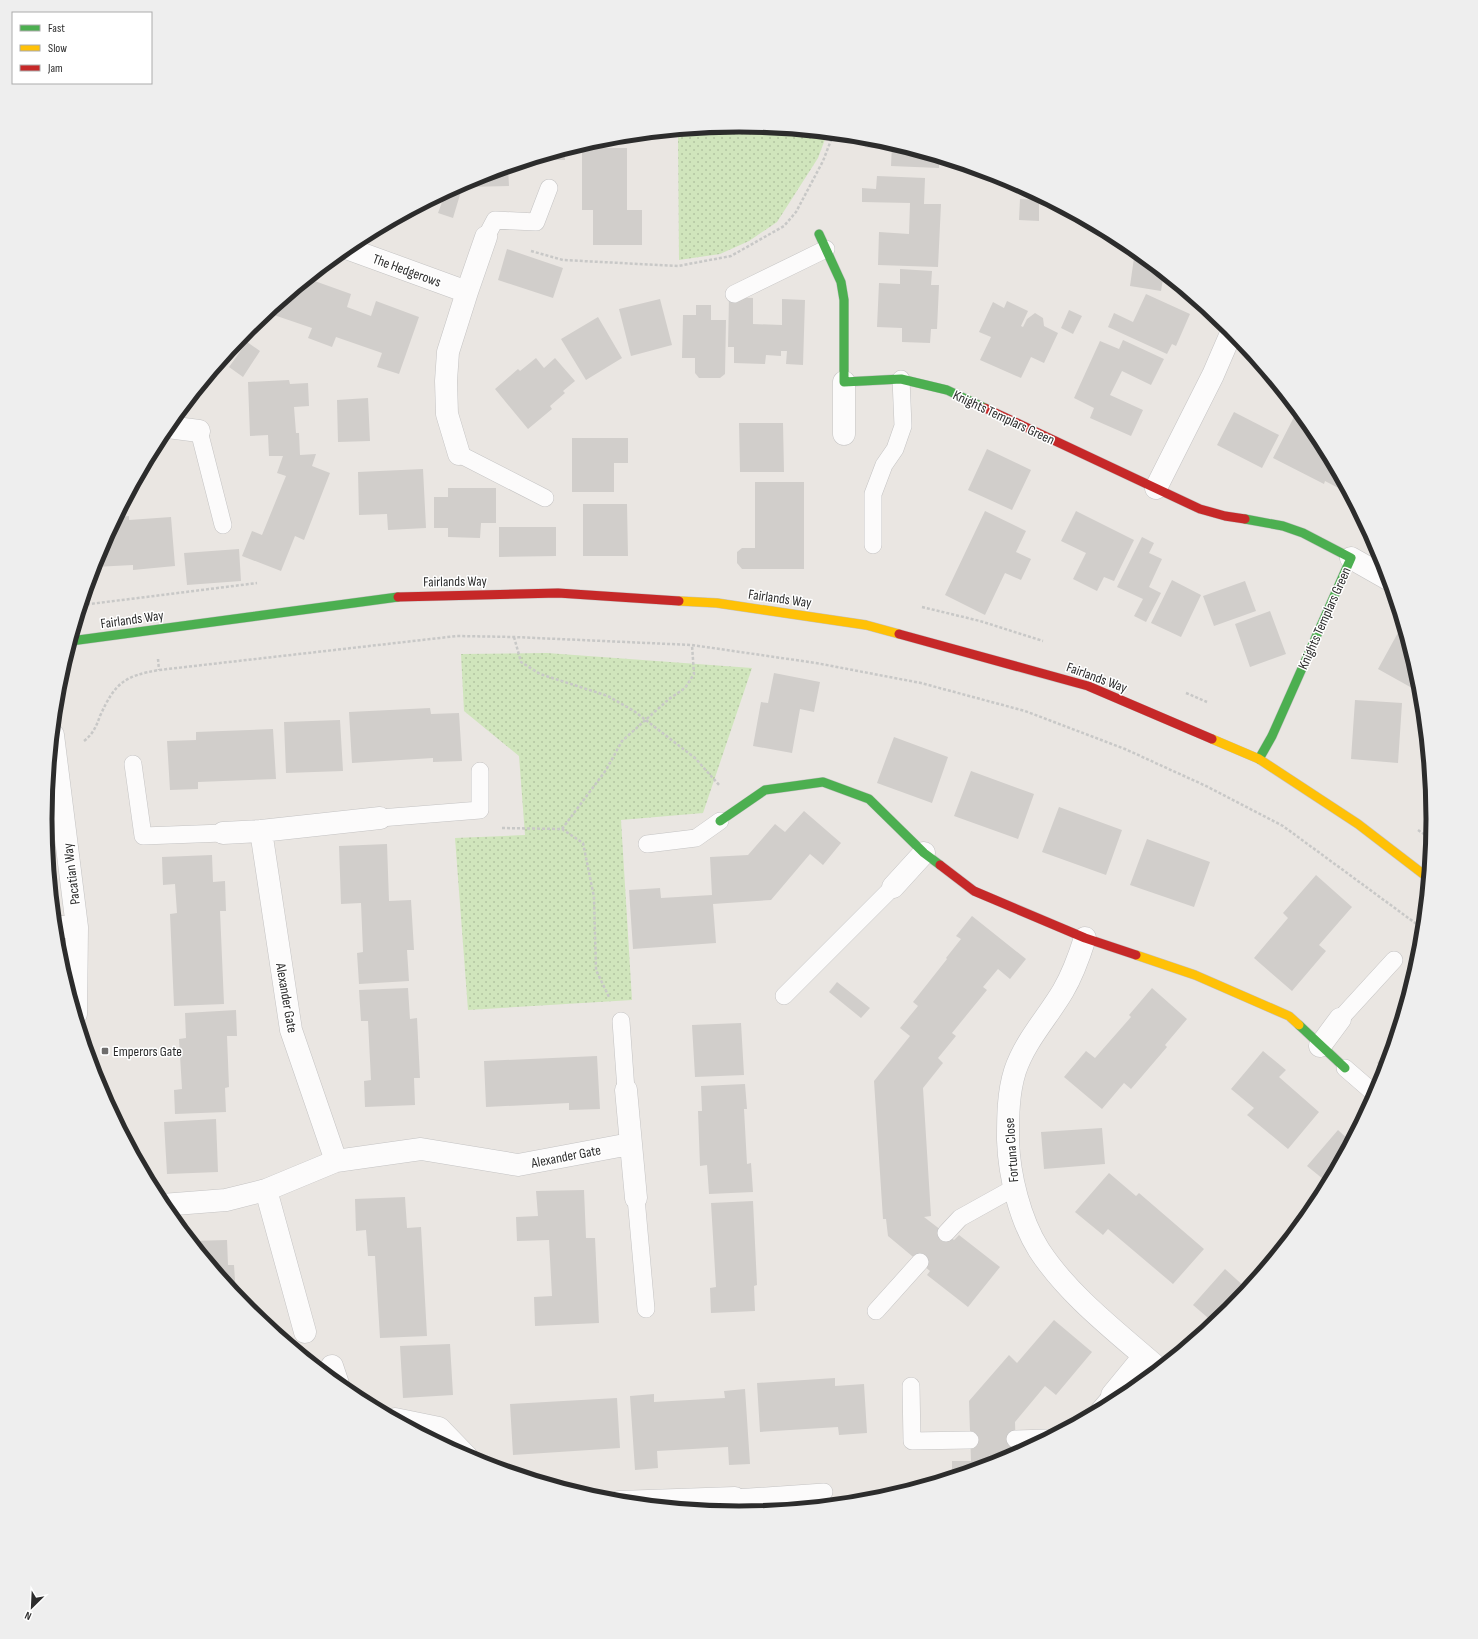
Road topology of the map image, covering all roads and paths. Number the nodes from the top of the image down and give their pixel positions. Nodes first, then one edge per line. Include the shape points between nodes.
1 (832, 138) edge
2 (549, 188) dead end
3 (819, 234) dead end
4 (486, 237) junction
5 (826, 249) junction
6 (353, 251) edge
7 (467, 292) junction
8 (734, 294) dead end
9 (1229, 338) edge
10 (901, 379) junction
11 (844, 382) junction
12 (176, 427) edge
13 (198, 431) joint
14 (844, 434) dead end
15 (459, 454) joint
16 (1156, 488) junction
17 (545, 498) dead end
18 (224, 525) dead end
19 (873, 546) dead end
20 (1351, 558) junction
21 (1380, 574) edge
22 (514, 637) junction
23 (75, 641) edge
24 (692, 645) junction
25 (646, 720) junction
26 (84, 742) dead end
27 (55, 753) edge
28 (1260, 759) junction
29 (133, 764) dead end
30 (480, 771) dead end
31 (740, 808) junction
32 (480, 810) junction
33 (380, 818) joint
34 (720, 821) joint
35 (562, 829) junction
36 (261, 830) junction
37 (223, 832) joint
38 (647, 844) dead end
39 (924, 853) junction
40 (1424, 875) edge
41 (892, 887) joint
42 (1418, 925) edge
43 (61, 927) edge
44 (77, 927) junction
45 (1085, 938) junction
46 (1394, 960) dead end
47 (784, 996) dead end
48 (76, 1001) edge
49 (1340, 1019) joint
50 (621, 1021) joint
51 (1320, 1046) junction
52 (1345, 1068) joint
53 (626, 1090) joint
54 (1370, 1090) edge
55 (630, 1144) junction
56 (336, 1161) junction
57 (1014, 1188) junction
58 (266, 1190) junction
59 (636, 1198) joint
60 (170, 1204) edge
61 (946, 1233) dead end
62 (920, 1262) dead end
63 (646, 1309) dead end
64 (876, 1311) dead end
65 (305, 1332) dead end
66 (1152, 1362) edge
67 (911, 1386) dead end
68 (1114, 1395) edge
69 (409, 1422) edge
70 (1038, 1438) edge
71 (1015, 1439) dead end
72 (970, 1440) dead end
73 (455, 1445) edge
74 (824, 1492) dead end
75 (736, 1498) joint
76 (679, 1504) edge
77 (692, 1504) edge

1 - 4 path via 823,161 796,212 784,226 731,256 678,266 563,260
2 - 4 lane via 536,222 495,220
3 - 5 street
4 - 7 street
5 - 8 lane
5 - 11 street via 840,282 844,300
6 - 7 street, The Hedgerows
7 - 15 street via 448,352 446,381 447,414
9 - 16 street
10 - 11 street, Knights Templars Green
10 - 16 street, Knights Templars Green via 947,390
10 - 19 lane via 903,426 873,494
11 - 14 street
12 - 13 street
13 - 18 lane
15 - 17 lane
16 - 20 street, Knights Templars Green via 1200,509 1283,526 1303,533
20 - 21 street
20 - 28 street, Knights Templars Green
22 - 24 path
22 - 25 path via 522,662 540,674 608,696 634,710
22 - 26 path via 457,636 138,674 125,680 114,690 96,729
23 - 28 street, Fairlands Way via 404,596 558,593 717,603 866,625 1088,686
24 - 25 path via 694,674 685,688
24 - 42 path via 816,663 921,683 1025,712 1125,749 1206,786 1283,826
25 - 31 path via 695,758
25 - 35 path via 622,741 606,770
27 - 44 street, Pacatian Way
28 - 40 street, Fairlands Way via 1358,824
29 - 37 lane via 143,836
30 - 32 lane
31 - 34 street
31 - 39 street via 765,790 824,782 869,799
32 - 33 lane
32 - 35 path via 479,828
33 - 36 street
34 - 38 lane via 696,838
35 - 50 path via 583,843 594,897 596,970
36 - 37 street
36 - 56 street, Alexander Gate via 291,1030
39 - 41 street
39 - 45 street via 974,891
41 - 47 lane
43 - 44 street
44 - 48 street, Pacatian Way
45 - 51 street via 1195,975 1289,1016
45 - 57 street, Fortuna Close via 1076,968 1024,1051 1015,1071 1009,1098 1008,1125 1009,1157
46 - 49 lane
49 - 51 street
50 - 53 lane
51 - 52 street
52 - 54 lane
53 - 55 street
55 - 56 street, Alexander Gate via 518,1165 422,1149
55 - 59 street
56 - 58 street, Alexander Gate
57 - 61 lane via 960,1218
57 - 66 street, Fortuna Close via 1038,1249 1055,1272 1103,1320
58 - 60 street, Alexander Gate via 226,1200
58 - 65 street
59 - 63 lane
62 - 64 lane
66 - 68 street, Fortuna Close
67 - 72 lane via 912,1441
69 - 73 street via 439,1428
70 - 71 lane
74 - 75 lane
75 - 77 street
76 - 77 street

